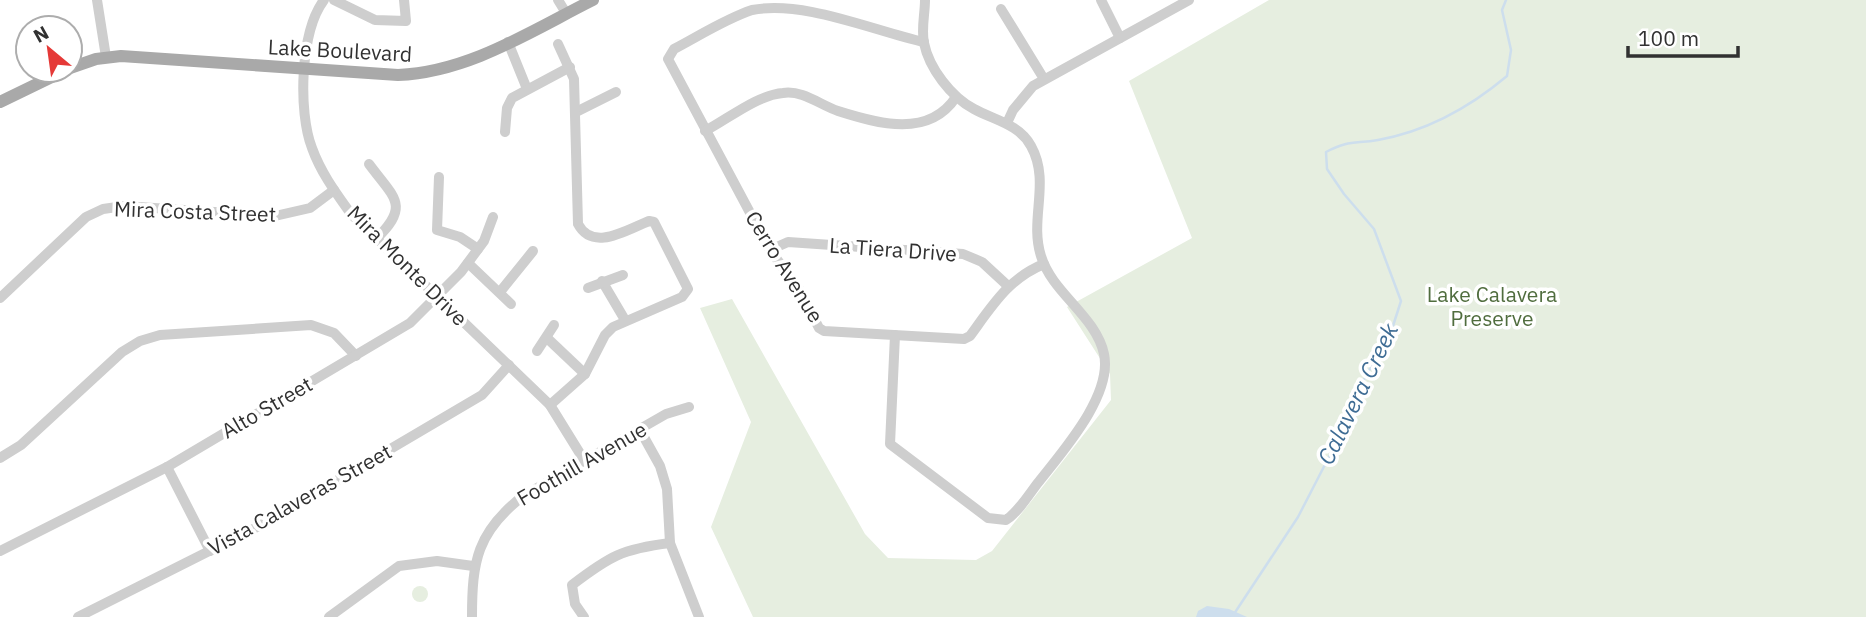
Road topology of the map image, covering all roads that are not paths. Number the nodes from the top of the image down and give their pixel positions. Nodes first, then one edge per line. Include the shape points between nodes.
1 (97, 0) edge
2 (324, 0) edge
3 (334, 0) edge
4 (404, 0) edge
5 (558, 0) edge
6 (593, 0) edge
7 (925, 0) edge
8 (1101, 0) edge
9 (1189, 0) edge
10 (1001, 9) dead end
11 (566, 13) junction
12 (1120, 37) junction
13 (508, 42) junction
14 (924, 43) junction
15 (558, 44) dead end
16 (106, 58) junction
17 (84, 64) edge
18 (570, 67) junction
19 (306, 69) junction
20 (1044, 79) junction
21 (37, 84) edge
22 (527, 89) junction
23 (616, 92) dead end
24 (956, 97) junction
25 (0, 102) edge
26 (576, 112) junction
27 (1007, 123) junction
28 (705, 131) junction
29 (505, 132) dead end
30 (369, 164) dead end
31 (439, 177) dead end
32 (334, 190) junction
33 (493, 217) dead end
34 (376, 239) junction
35 (478, 249) junction
36 (770, 250) junction
37 (533, 251) dead end
38 (468, 263) junction
39 (1044, 264) junction
40 (623, 275) dead end
41 (602, 281) junction
42 (1008, 286) junction
43 (588, 288) dead end
44 (500, 292) junction
45 (438, 297) junction
46 (0, 298) edge
47 (511, 303) dead end
48 (625, 320) junction
49 (554, 325) dead end
50 (895, 335) junction
51 (547, 338) junction
52 (537, 351) dead end
53 (356, 356) junction
54 (509, 365) junction
55 (585, 374) junction
56 (550, 405) junction
57 (689, 408) dead end
58 (640, 430) junction
59 (0, 458) edge
60 (584, 460) junction
61 (167, 467) junction
62 (670, 543) junction
63 (0, 551) edge
64 (210, 551) junction
65 (473, 566) junction
66 (78, 617) edge
67 (329, 617) edge
68 (472, 617) edge
69 (583, 617) edge
70 (699, 617) edge

1 - 16 street
2 - 19 street, Mira Monte Drive via 311,23
3 - 4 street via 375,20 406,21
5 - 11 street
6 - 11 main road, Lake Boulevard
7 - 14 street
8 - 12 street
9 - 12 street
10 - 20 street
11 - 13 main road, Lake Boulevard
12 - 20 street
13 - 19 main road, Lake Boulevard via 470,61 426,74
13 - 22 street
14 - 24 street
14 - 28 street, Cerro Avenue via 816,9 774,5 738,15 670,54 669,66
15 - 18 street
16 - 17 main road, Lake Boulevard
16 - 19 main road, Lake Boulevard
18 - 22 street
18 - 26 street
19 - 32 street, Mira Monte Drive via 308,135
20 - 27 street via 1023,96
21 - 25 main road, Lake Boulevard
22 - 29 street via 512,98
23 - 26 street
24 - 27 street
24 - 28 street via 931,121 905,126 838,111 803,95 783,92
26 - 48 street via 578,224 583,234 610,238 650,221 688,289 682,297
27 - 39 street via 1030,144 1039,164 1038,236
28 - 36 street, Cerro Avenue
30 - 34 street via 397,202 398,211 394,222
31 - 35 street via 437,230
32 - 34 street, Mira Monte Drive
32 - 46 street, Mira Costa Street via 310,208 275,216 124,206 103,209 76,225
33 - 35 street, Alto Street
34 - 45 street, Mira Monte Drive
35 - 38 street, Alto Street
36 - 42 street, La Tiera Drive via 789,242 963,254 982,262
36 - 50 street, Cerro Avenue via 799,289 819,328
37 - 44 street
38 - 44 street
38 - 45 street, Alto Street
39 - 42 street, Cerro Avenue via 1024,272
39 - 50 street via 1094,332 1104,355 1101,385 1081,427 1012,516 996,521 988,518 890,444
40 - 41 street
41 - 43 street
41 - 48 street
42 - 50 street, Cerro Avenue via 964,339
44 - 47 street
45 - 53 street, Alto Street via 410,323
45 - 54 street, Mira Monte Drive
48 - 55 street via 605,335
49 - 51 street
51 - 52 street
51 - 55 street
53 - 59 street via 334,333 311,325 160,335 122,352 21,445
53 - 61 street, Alto Street
54 - 56 street, Mira Monte Drive
54 - 64 street, Vista Calaveras Street via 482,395
55 - 56 street
56 - 60 street, Mira Monte Drive
57 - 58 street, Foothill Avenue via 666,414
58 - 60 street, Foothill Avenue
58 - 62 street via 667,489
60 - 65 street, Foothill Avenue via 504,511
61 - 63 street, Alto Street
61 - 64 street
62 - 69 street via 624,550 572,585
62 - 70 street
64 - 66 street, Vista Calaveras Street
65 - 67 street via 437,561 399,566
65 - 68 street, Foothill Avenue

